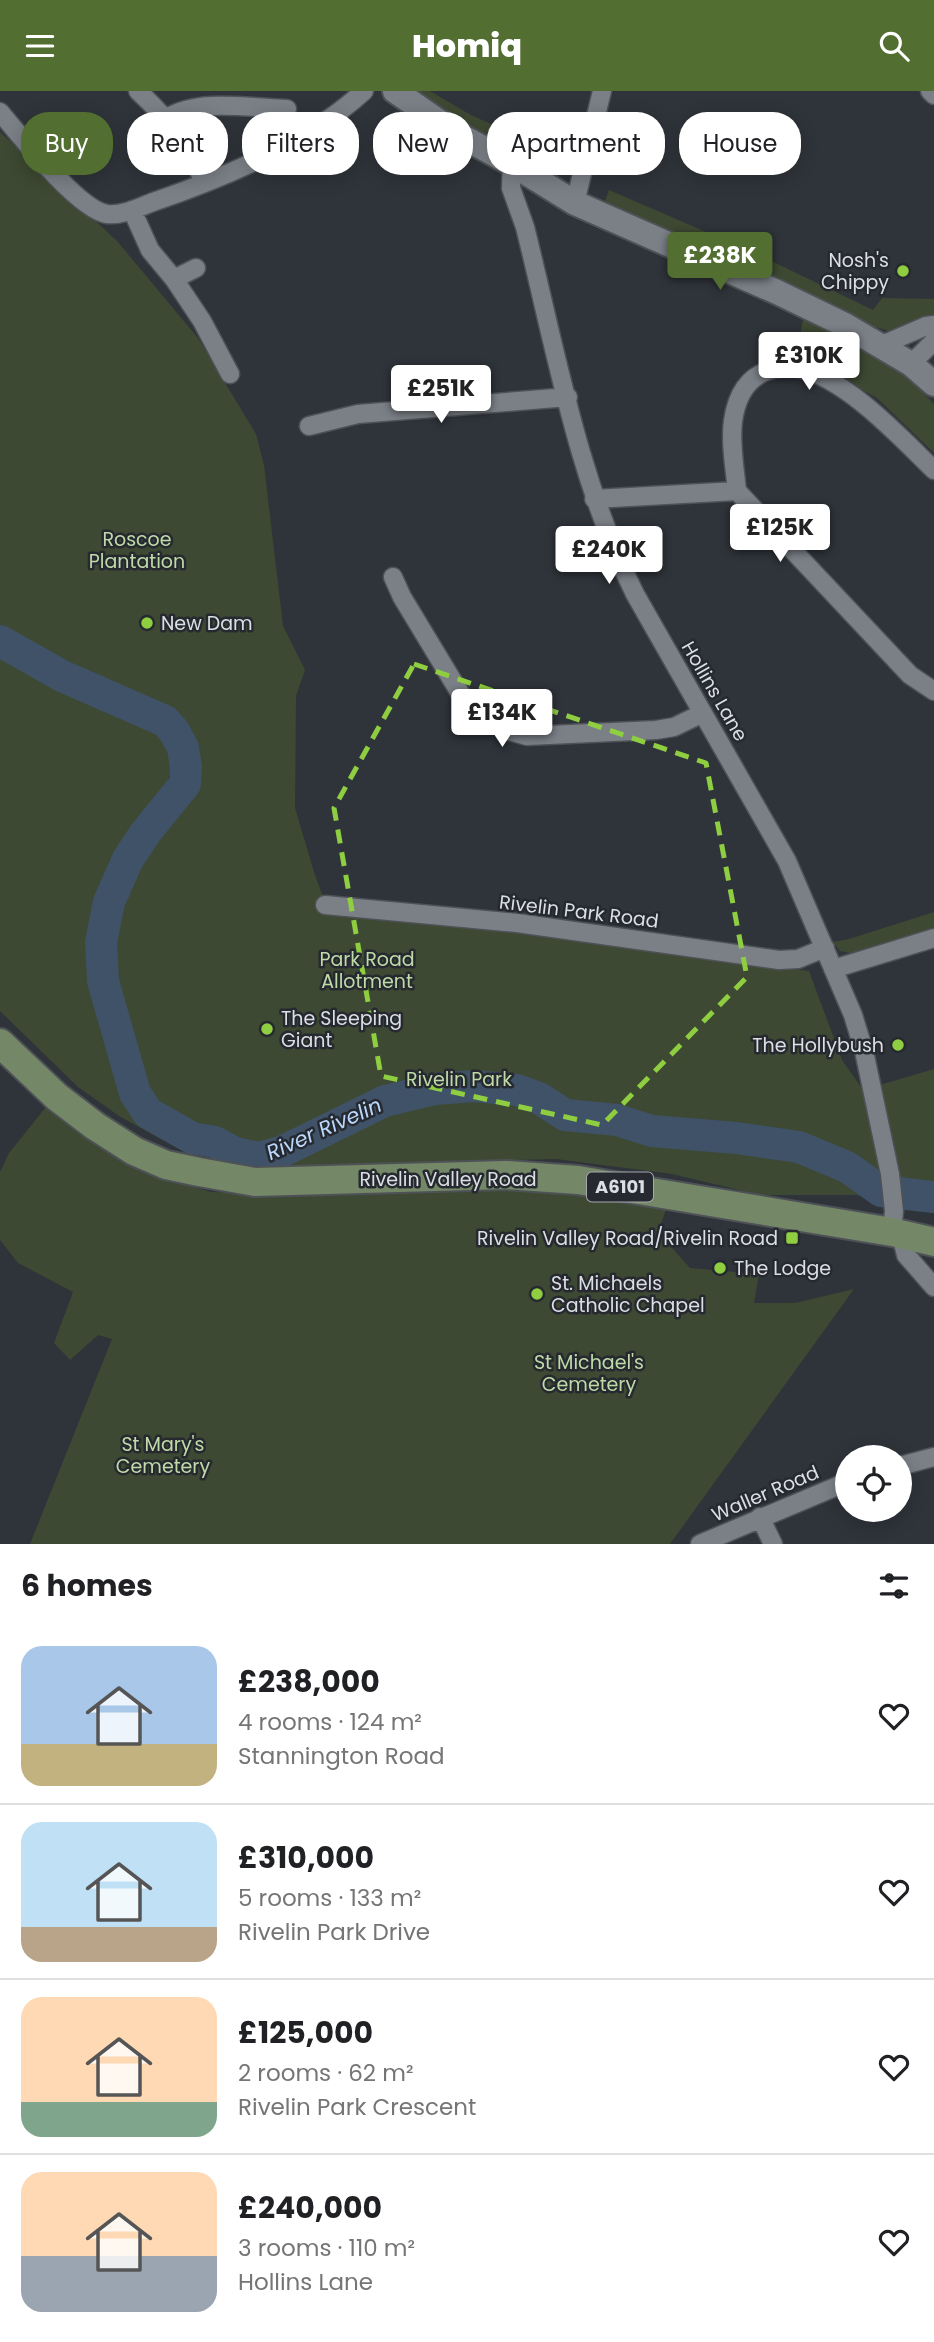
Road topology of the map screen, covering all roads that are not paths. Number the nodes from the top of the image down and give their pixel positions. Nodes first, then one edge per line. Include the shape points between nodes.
1 (138, 91) edge
2 (365, 91) edge
3 (395, 91) edge
4 (602, 91) edge
5 (930, 91) edge
6 (934, 95) edge
7 (287, 109) dead end
8 (161, 112) edge
9 (176, 112) edge
10 (0, 113) edge
11 (487, 150) edge
12 (201, 175) edge
13 (512, 175) edge
14 (530, 175) edge
15 (204, 182) junction
16 (575, 203) junction
17 (132, 210) junction
18 (196, 268) dead end
19 (174, 279) junction
20 (934, 325) edge
21 (934, 341) edge
22 (882, 345) junction
23 (911, 364) junction
24 (230, 374) dead end
25 (934, 384) edge
26 (568, 397) junction
27 (309, 426) dead end
28 (934, 470) edge
29 (737, 491) junction
30 (594, 499) junction
31 (393, 577) dead end
32 (934, 691) edge
33 (703, 713) junction
34 (325, 905) dead end
35 (934, 938) edge
36 (825, 948) junction
37 (833, 968) junction
38 (0, 1043) edge
39 (896, 1226) junction
40 (934, 1241) edge
41 (934, 1287) edge
42 (934, 1457) edge
43 (912, 1463) edge
44 (835, 1487) edge
45 (760, 1517) junction
46 (700, 1544) edge
47 (773, 1544) edge

1 - 8 street
2 - 15 street via 278,150
3 - 11 main road
4 - 16 street
5 - 6 street
7 - 9 street via 194,106
10 - 17 street via 86,204 108,214
12 - 15 street
13 - 26 street, Hollins Lane via 511,188
14 - 16 main road
15 - 17 street
16 - 22 main road via 777,292
17 - 19 street via 150,250
18 - 19 street
19 - 24 street
20 - 22 street
21 - 23 street
22 - 23 main road
23 - 25 main road
26 - 27 street via 358,414
26 - 30 street, Hollins Lane
28 - 29 street via 884,421 847,393 797,367 780,367 748,381 738,401 733,423
29 - 30 street
29 - 32 street via 910,675
30 - 33 street, Hollins Lane via 614,553
31 - 33 street via 460,693 473,709 509,731 527,736 656,730
33 - 36 street, Hollins Lane via 787,861
34 - 36 street, Rivelin Park Road via 517,923 779,960 798,959
35 - 37 street
36 - 37 street, Hollins Lane
37 - 39 street, Hollins Lane via 864,1051
38 - 39 main road, Rivelin Valley Road / A6101 via 95,1126 134,1151 188,1170 255,1182 506,1175 578,1180
39 - 40 main road, Rivelin Valley Road / A6101
39 - 41 street, Hollins Lane via 906,1255
42 - 43 street
44 - 45 street, Waller Road
45 - 46 street, Waller Road
45 - 47 street

